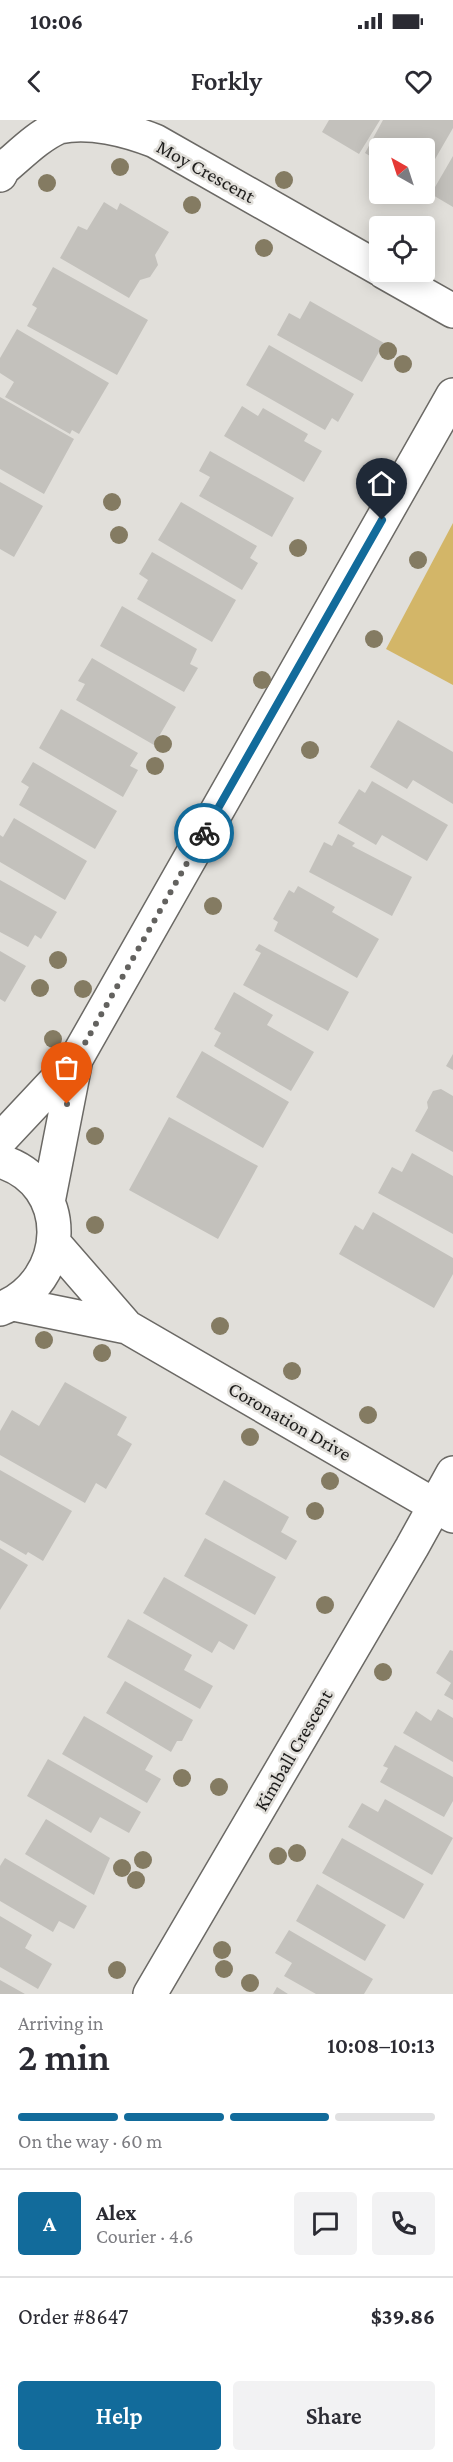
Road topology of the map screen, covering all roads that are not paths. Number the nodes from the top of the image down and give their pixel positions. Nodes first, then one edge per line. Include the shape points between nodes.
1 (0, 175) edge
2 (369, 263) edge
3 (402, 282) edge
4 (453, 311) edge
5 (453, 395) edge
6 (76, 1059) junction
7 (0, 1140) edge
8 (0, 1161) edge
9 (48, 1202) junction
10 (54, 1243) junction
11 (7, 1306) edge
12 (127, 1327) junction
13 (453, 1473) edge
14 (444, 1511) edge
15 (150, 1994) edge

1 - 2 street, Moy Crescent via 40,138 60,126 85,123 114,127 155,141
3 - 4 street
5 - 6 street
6 - 7 street
6 - 9 street
8 - 9 street via 37,1185
9 - 10 street via 54,1222
10 - 11 street via 48,1267 34,1288
10 - 12 street, Coronation Drive
11 - 12 street, Coronation Drive
12 - 14 street, Coronation Drive
13 - 14 street, Kimball Crescent
14 - 15 street, Kimball Crescent via 412,1547

